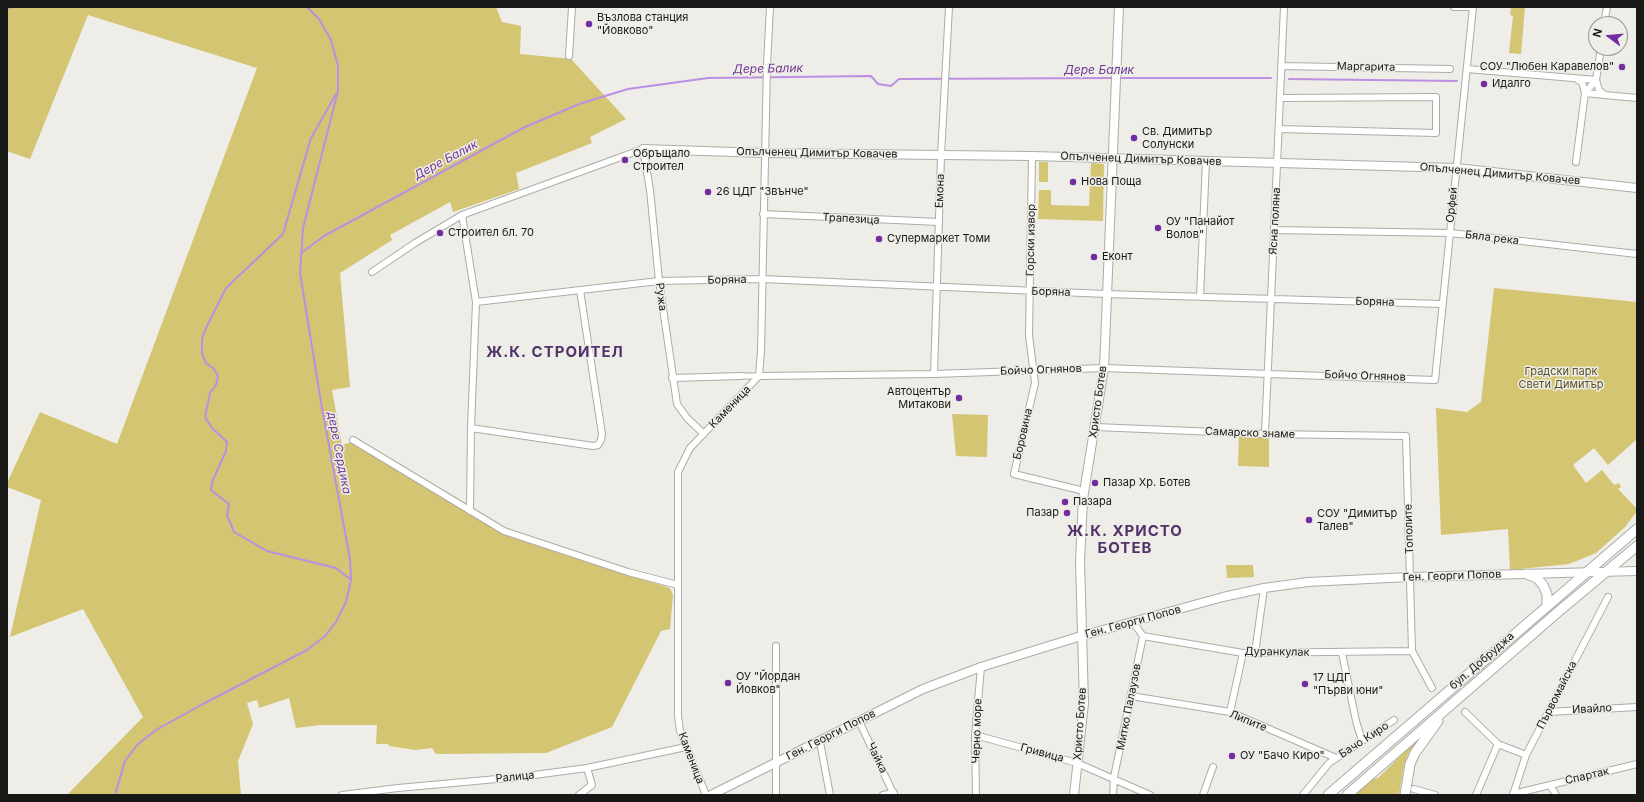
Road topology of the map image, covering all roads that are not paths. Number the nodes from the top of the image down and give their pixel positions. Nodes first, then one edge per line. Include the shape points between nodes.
1 (572, 7) edge
2 (770, 7) edge
3 (950, 7) edge
4 (1119, 7) edge
5 (1284, 7) edge
6 (1454, 7) edge
7 (1473, 7) edge
8 (569, 56) dead end
9 (1600, 56) edge
10 (1281, 66) junction
11 (1450, 69) dead end
12 (1467, 69) junction
13 (1575, 79) junction
14 (1596, 80) junction
15 (1585, 93) junction
16 (1605, 94) junction
17 (1280, 98) junction
18 (1637, 98) edge
19 (1279, 129) junction
20 (644, 149) junction
21 (764, 153) junction
22 (941, 156) junction
23 (1032, 156) junction
24 (1113, 159) junction
25 (1206, 161) junction
26 (1576, 162) dead end
27 (1278, 163) junction
28 (1456, 168) junction
29 (1637, 188) edge
30 (763, 214) junction
31 (462, 215) junction
32 (939, 222) junction
33 (1274, 230) junction
34 (1450, 233) junction
35 (1637, 254) edge
36 (372, 272) dead end
37 (762, 279) junction
38 (659, 281) junction
39 (937, 287) junction
40 (580, 290) junction
41 (1031, 291) junction
42 (1106, 294) junction
43 (1200, 297) junction
44 (1271, 299) junction
45 (476, 302) junction
46 (1442, 304) junction
47 (1104, 368) junction
48 (1034, 371) junction
49 (1268, 373) junction
50 (934, 374) junction
51 (741, 376) joint
52 (759, 376) junction
53 (672, 378) junction
54 (1435, 380) joint
55 (1095, 427) junction
56 (471, 428) junction
57 (704, 434) junction
58 (1265, 434) junction
59 (1406, 436) joint
60 (353, 440) dead end
61 (1084, 491) junction
62 (470, 511) junction
63 (1637, 529) edge
64 (1637, 546) edge
65 (1637, 571) edge
66 (1587, 572) junction
67 (1607, 573) junction
68 (1526, 574) junction
69 (1410, 577) junction
70 (678, 585) junction
71 (1264, 588) junction
72 (1608, 597) dead end
73 (1547, 605) junction
74 (1133, 622) junction
75 (1081, 636) junction
76 (1143, 636) junction
77 (776, 646) dead end
78 (1412, 651) junction
79 (1243, 653) junction
80 (1255, 653) junction
81 (1342, 653) junction
82 (981, 667) junction
83 (1432, 688) dead end
84 (1131, 696) junction
85 (1451, 705) junction
86 (1637, 707) edge
87 (1230, 712) junction
88 (1465, 712) dead end
89 (1548, 712) junction
90 (1394, 720) dead end
91 (859, 722) junction
92 (975, 735) junction
93 (1362, 741) junction
94 (820, 742) junction
95 (1498, 744) junction
96 (686, 747) junction
97 (1526, 755) junction
98 (1336, 758) junction
99 (778, 762) junction
100 (1077, 763) junction
101 (1637, 764) edge
102 (1213, 767) dead end
103 (587, 768) junction
104 (1114, 778) junction
105 (1550, 785) junction
106 (1414, 789) dead end
107 (386, 792) edge
108 (894, 794) edge
109 (1513, 794) edge
110 (342, 795) edge
111 (579, 795) edge
112 (706, 795) edge
113 (711, 795) edge
114 (776, 795) edge
115 (830, 795) edge
116 (883, 795) edge
117 (976, 795) edge
118 (1074, 795) edge
119 (1113, 795) edge
120 (1150, 795) edge
121 (1203, 795) edge
122 (1302, 795) edge
123 (1328, 795) edge
124 (1347, 795) edge
125 (1404, 795) edge
126 (1435, 795) edge
127 (1476, 795) edge
128 (1556, 795) edge

1 - 8 street
2 - 21 street, Каменица
3 - 22 street, Емона
4 - 24 street, Христо Ботев
5 - 10 street, Ясна поляна
6 - 7 street
7 - 12 street, Орфей
9 - 14 street
10 - 11 street, Маргарита
10 - 17 street, Ясна поляна
12 - 13 street
12 - 28 street, Орфей
13 - 14 street
13 - 15 street via 1582,82
14 - 15 street
14 - 16 street via 1599,90
15 - 16 street
15 - 26 street
16 - 18 street
17 - 19 street, Ясна поляна
17 - 19 street via 1436,97 1436,133
19 - 27 street, Ясна поляна
20 - 21 street, Опълченец Димитър Ковачев
20 - 31 street
20 - 38 street, Ружа
21 - 22 street, Опълченец Димитър Ковачев
21 - 30 street, Каменица
22 - 23 street, Опълченец Димитър Ковачев
22 - 32 street, Емона
23 - 24 street, Опълченец Димитър Ковачев
23 - 41 street, Горски извор
24 - 25 street, Опълченец Димитър Ковачев
24 - 42 street, Христо Ботев
25 - 27 street, Опълченец Димитър Ковачев
25 - 43 street
27 - 28 street, Опълченец Димитър Ковачев
27 - 33 street, Ясна поляна
28 - 29 street, Опълченец Димитър Ковачев
28 - 34 street, Орфей
30 - 32 street, Трапезица
30 - 37 street, Каменица
31 - 36 street
31 - 45 street
32 - 39 street, Емона
33 - 34 street, Бяла река
33 - 44 street, Ясна поляна
34 - 35 street, Бяла река
34 - 46 street, Орфей
37 - 38 street, Боряна
37 - 39 street, Боряна
37 - 52 street, Каменица
38 - 40 street, Боряна
38 - 53 street, Ружа
39 - 41 street, Боряна
39 - 50 street, Емона
40 - 45 street, Боряна
40 - 56 street via 602,434 598,445
41 - 42 street, Боряна
41 - 48 street, Горски извор via 1029,347
42 - 43 street, Боряна
42 - 47 street, Христо Ботев
43 - 44 street, Боряна
44 - 46 street, Боряна
44 - 49 street, Ясна поляна
45 - 56 street
46 - 54 street, Орфей
47 - 48 street, Бойчо Огнянов
47 - 49 street, Бойчо Огнянов
47 - 55 street, Христо Ботев
48 - 50 street, Бойчо Огнянов
48 - 61 street, Боровина via 1035,383 1014,474
49 - 54 street, Бойчо Огнянов
49 - 58 street, Ясна поляна
50 - 52 street, Бойчо Огнянов
51 - 52 street, Бойчо Огнянов
51 - 53 street, Бойчо Огнянов
52 - 57 street, Каменица
53 - 57 street, Ружа via 677,404
55 - 58 street, Самарско знаме
55 - 61 street, Христо Ботев
56 - 62 street
57 - 70 street, Каменица via 690,448 678,472
58 - 59 street, Самарско знаме
59 - 69 street, Тополите
60 - 62 street
61 - 75 street, Христо Ботев via 1080,554
62 - 70 street via 504,531 615,568
63 - 66 main road, бул. Добруджа
64 - 67 main road, бул. Добруджа
65 - 67 street, Ген. Георги Попов
66 - 67 street, Ген. Георги Попов
66 - 68 street, Ген. Георги Попов
66 - 73 main road, бул. Добруджа
67 - 85 main road, бул. Добруджа
68 - 69 street, Ген. Георги Попов
68 - 73 main road via 1537,578 1543,585 1547,594
69 - 71 street, Ген. Георги Попов via 1308,582
69 - 78 street, Тополите
70 - 96 street, Каменица via 678,716
71 - 74 street, Ген. Георги Попов
71 - 80 street
72 - 89 street, Първомайска
73 - 123 main road, бул. Добруджа
74 - 75 street, Ген. Георги Попов
74 - 76 street
75 - 82 street, Ген. Георги Попов
75 - 100 street, Христо Ботев via 1084,703
76 - 79 street, Дуранкулак
76 - 84 street, Митко Палаузов
77 - 99 street
78 - 81 street, Дуранкулак
78 - 83 street, Тополите
79 - 80 street, Дуранкулак
79 - 87 street
80 - 81 street, Дуранкулак
81 - 93 street
82 - 91 street, Ген. Георги Попов via 922,689
82 - 92 street, Черно море
84 - 87 street, Липите
84 - 104 street, Митко Палаузов
85 - 124 main road, бул. Добруджа
85 - 125 main road via 1415,753 1410,764
86 - 89 street, Ивайло
87 - 98 street, Липите
88 - 95 street
89 - 97 street, Първомайска
90 - 93 street, Бачо Киро
91 - 94 street, Ген. Георги Попов
91 - 108 street, Чайка
92 - 100 street, Гривица
92 - 117 street, Черно море
93 - 98 street, Бачо Киро
94 - 99 street, Ген. Георги Попов
94 - 115 street
95 - 97 street
95 - 127 street
96 - 103 street, Ралица
96 - 112 street, Каменица
97 - 109 street, Първомайска
98 - 122 street, Бачо Киро via 1323,769
99 - 113 street, Ген. Георги Попов
99 - 114 street
100 - 104 street, Гривица
100 - 118 street, Христо Ботев
101 - 105 street, Спартак
102 - 121 street
103 - 107 street, Ралица
103 - 111 street via 592,785
104 - 119 street, Митко Палаузов
104 - 120 street, Гривица
105 - 109 street, Спартак
105 - 128 street
106 - 126 street
107 - 110 street, Ралица
108 - 116 street

